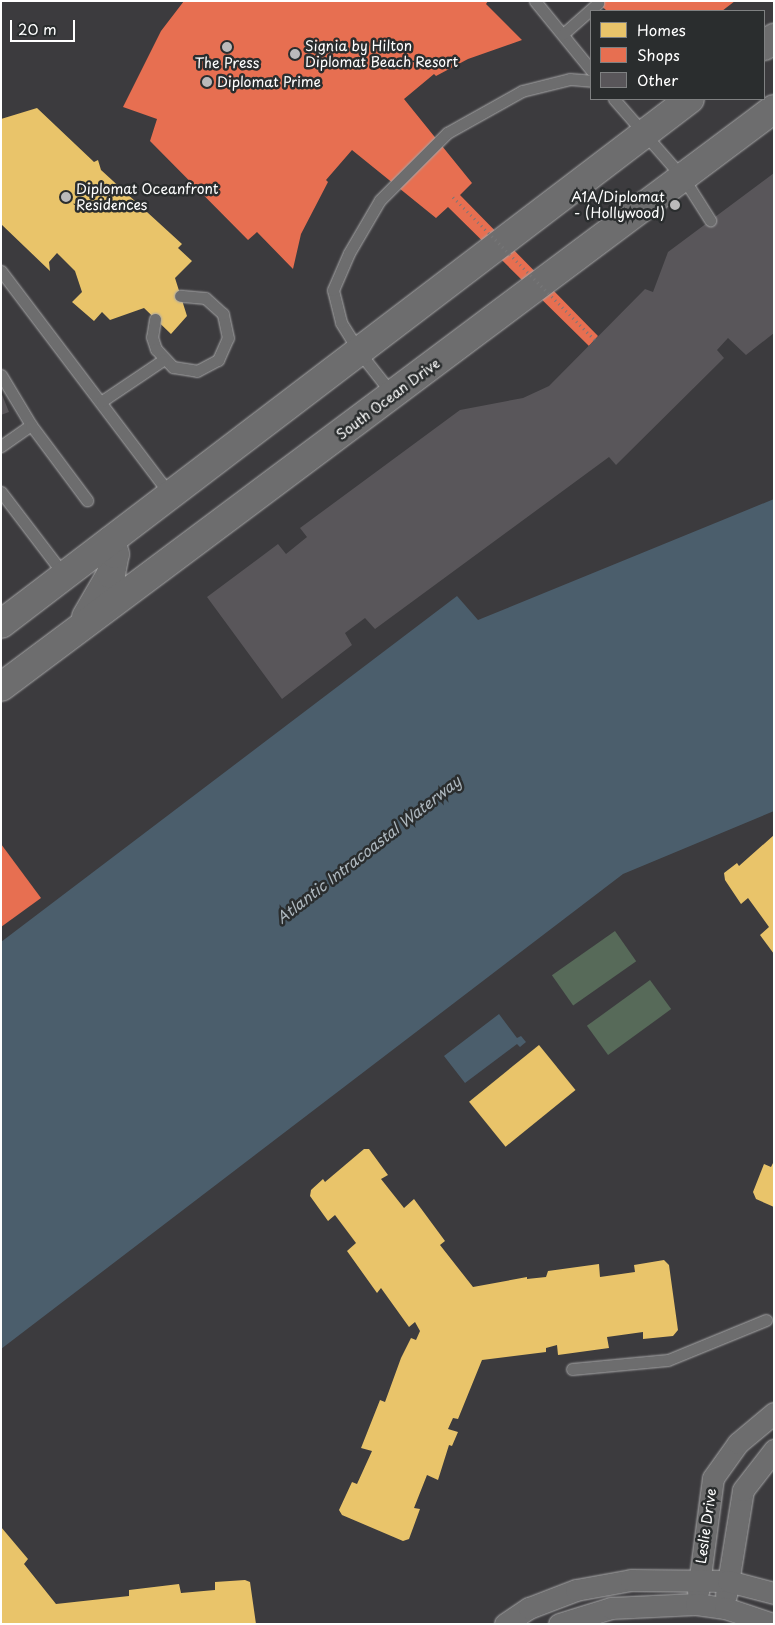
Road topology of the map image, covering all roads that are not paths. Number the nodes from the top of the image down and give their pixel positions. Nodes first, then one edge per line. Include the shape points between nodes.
1 (536, 1) edge
2 (598, 3) dead end
3 (590, 10) edge
4 (590, 10) edge
5 (563, 34) junction
6 (590, 69) edge
7 (590, 81) edge
8 (615, 100) edge
9 (689, 100) edge
10 (774, 109) edge
11 (644, 132) junction
12 (684, 179) junction
13 (710, 220) dead end
14 (1, 271) edge
15 (180, 296) dead end
16 (155, 319) dead end
17 (360, 353) junction
18 (163, 360) junction
19 (1, 376) edge
20 (393, 395) junction
21 (102, 400) junction
22 (31, 425) junction
23 (1, 446) edge
24 (1, 492) edge
25 (171, 496) junction
26 (87, 500) dead end
27 (111, 541) junction
28 (65, 576) junction
29 (1, 624) edge
30 (79, 629) junction
31 (1, 686) edge
32 (766, 1320) dead end
33 (572, 1370) dead end
34 (774, 1412) edge
35 (774, 1450) edge
36 (699, 1578) junction
37 (631, 1580) junction
38 (728, 1581) junction
39 (576, 1590) junction
40 (774, 1592) edge
41 (696, 1604) junction
42 (632, 1605) junction
43 (725, 1608) junction
44 (583, 1614) junction
45 (505, 1624) edge
46 (559, 1624) edge
47 (773, 1624) edge

1 - 5 lane
2 - 4 lane
3 - 5 lane
5 - 6 lane
7 - 17 lane via 570,79 514,96 448,133 380,200 332,290 342,322
8 - 11 lane
9 - 11 main road
10 - 12 main road, South Ocean Drive
11 - 12 lane
11 - 17 main road
12 - 13 lane
12 - 20 main road, South Ocean Drive
14 - 21 lane
15 - 18 lane via 204,298 215,304 223,314 228,338 218,360 202,369 184,371
16 - 18 lane via 152,337
17 - 20 lane
17 - 25 main road
18 - 21 lane
19 - 22 lane
20 - 30 main road, South Ocean Drive
21 - 25 lane
22 - 23 lane
22 - 26 lane
24 - 28 lane
25 - 27 main road
27 - 28 main road
27 - 30 main road via 115,554 111,574
28 - 29 main road
30 - 31 main road, South Ocean Drive
32 - 33 lane via 668,1360
34 - 36 street, Leslie Drive via 738,1443 713,1478
35 - 38 street via 743,1490
36 - 37 street
36 - 38 street
36 - 41 street, Leslie Drive
37 - 39 street
37 - 42 lane
38 - 40 street
38 - 43 street
39 - 44 lane
39 - 45 street via 529,1608
41 - 42 street
41 - 43 street
42 - 44 street
43 - 47 street
44 - 46 street

